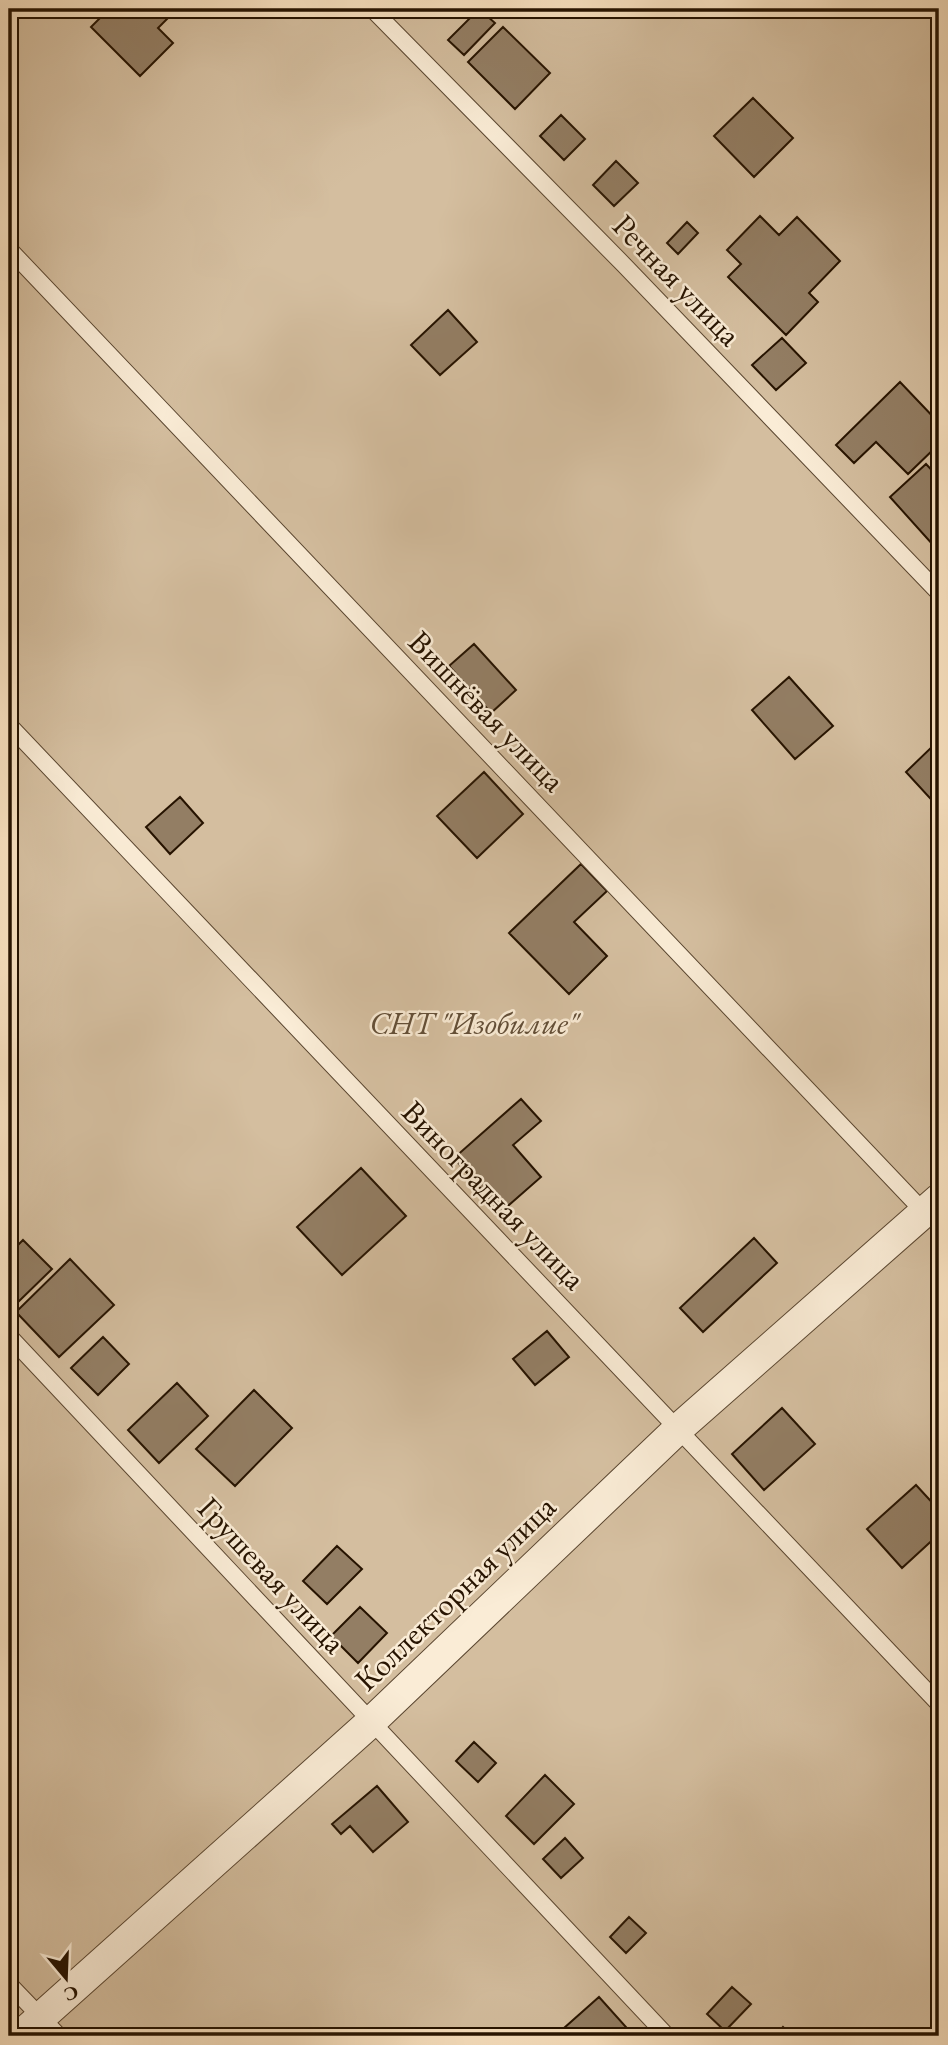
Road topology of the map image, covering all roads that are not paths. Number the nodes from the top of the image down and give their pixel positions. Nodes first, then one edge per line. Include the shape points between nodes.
1 (372, 9) edge
2 (9, 249) edge
3 (939, 593) edge
4 (9, 725) edge
5 (932, 1206) edge
6 (9, 1336) edge
7 (678, 1429) junction
8 (939, 1704) edge
9 (371, 1721) junction
10 (9, 1983) edge
11 (39, 2030) edge
12 (667, 2036) edge

1 - 3 lane, Речная улица
2 - 5 lane, Вишнёвая улица
4 - 7 lane, Виноградная улица
5 - 7 street, Коллекторная улица
6 - 9 lane, Грушевая улица
7 - 8 lane, Виноградная улица
7 - 9 street, Коллекторная улица
9 - 11 street, Коллекторная улица
9 - 12 lane, Грушевая улица
10 - 11 lane

